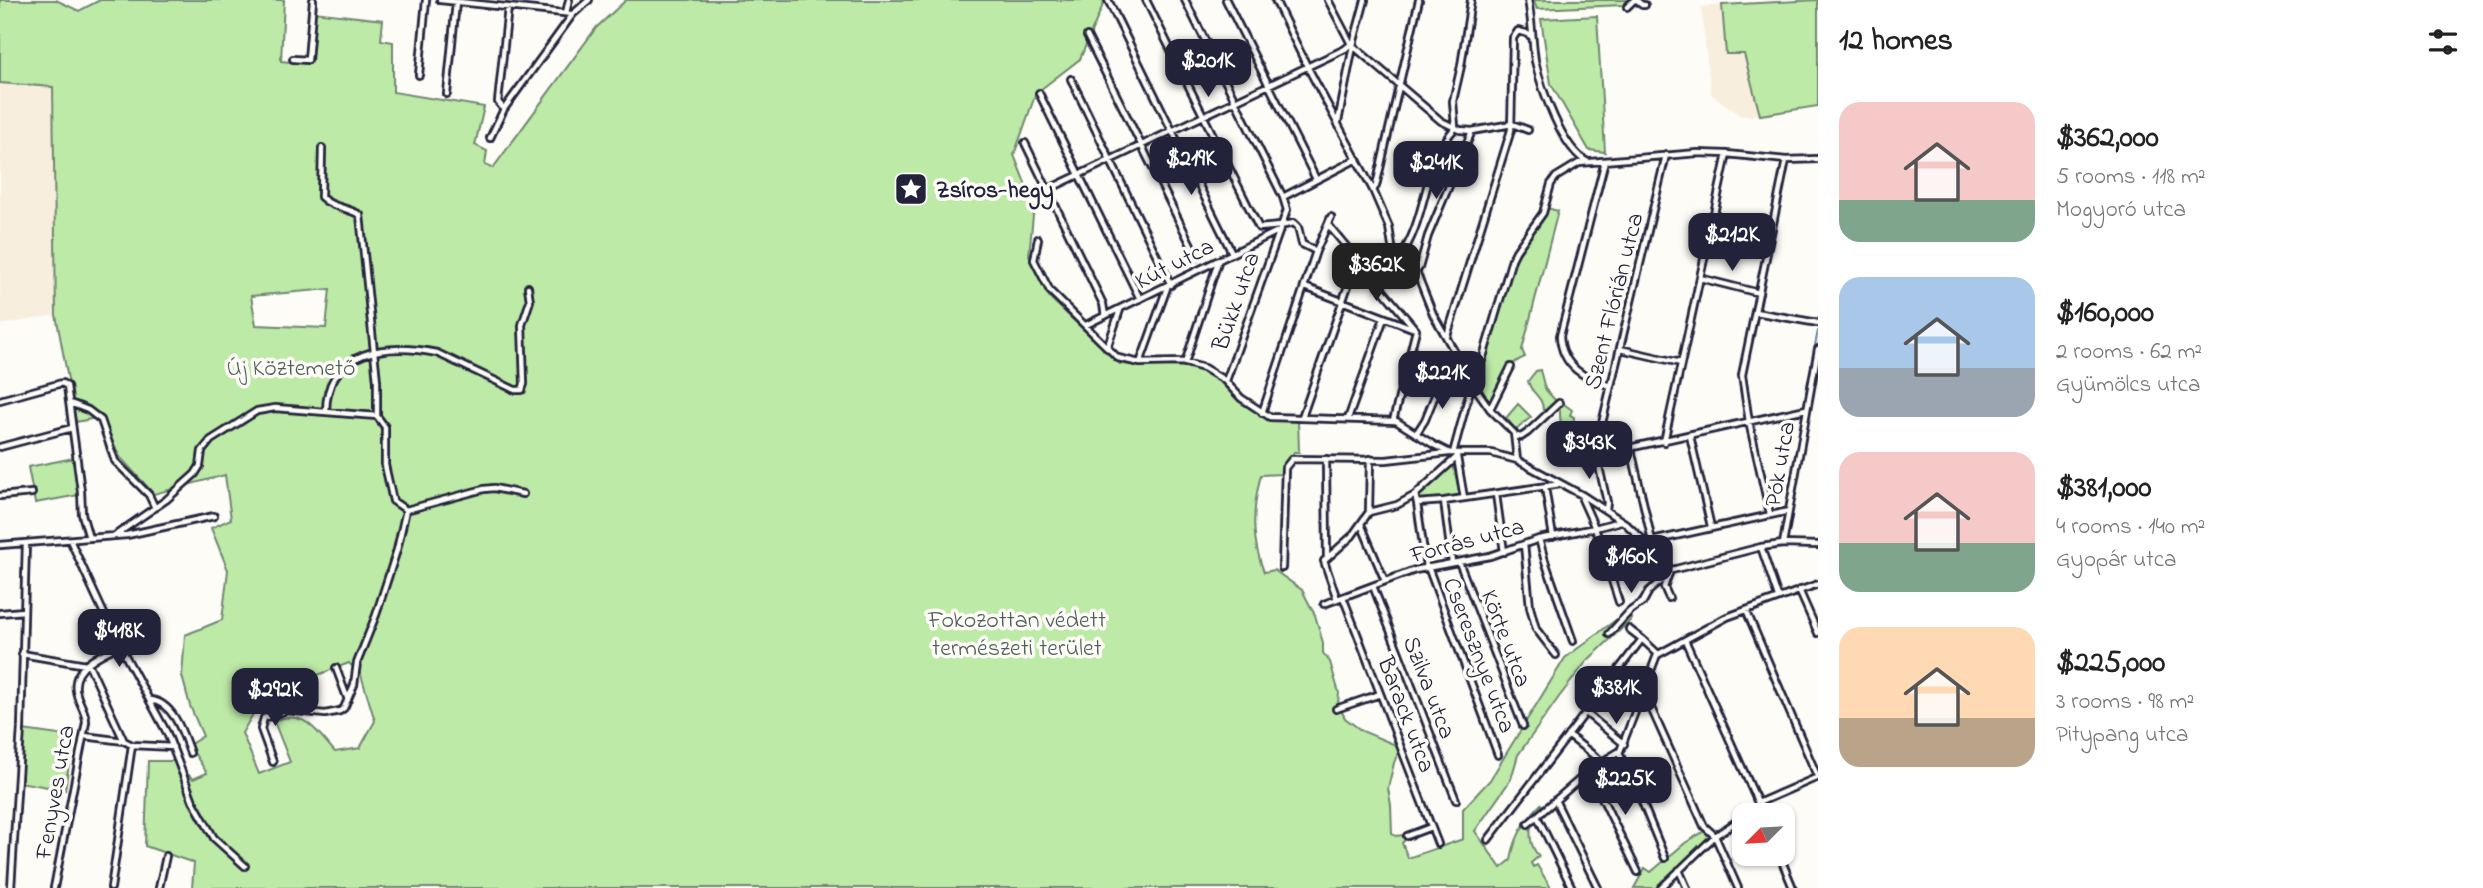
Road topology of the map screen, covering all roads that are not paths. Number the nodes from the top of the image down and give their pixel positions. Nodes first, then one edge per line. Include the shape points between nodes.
1 (313, 0) edge
2 (426, 0) edge
3 (440, 0) edge
4 (569, 0) edge
5 (589, 0) edge
6 (1108, 0) edge
7 (1146, 0) edge
8 (1185, 0) edge
9 (1226, 0) edge
10 (1275, 0) edge
11 (1328, 0) edge
12 (1365, 0) edge
13 (1419, 0) edge
14 (1471, 0) edge
15 (1528, 0) edge
16 (1635, 0) edge
17 (459, 1) edge
18 (506, 4) edge
19 (1645, 5) dead end
20 (1627, 7) dead end
21 (566, 13) junction
22 (573, 14) junction
23 (1087, 36) dead end
24 (1532, 37) junction
25 (1353, 45) junction
26 (293, 59) dead end
27 (1307, 66) junction
28 (419, 75) dead end
29 (1071, 79) dead end
30 (1269, 84) junction
31 (1398, 84) junction
32 (1039, 93) dead end
33 (447, 94) dead end
34 (1235, 100) junction
35 (504, 108) junction
36 (1205, 114) junction
37 (1338, 123) junction
38 (1512, 124) junction
39 (1455, 128) junction
40 (1173, 130) junction
41 (1528, 130) dead end
42 (1472, 131) junction
43 (490, 138) dead end
44 (1025, 143) dead end
45 (1142, 145) junction
46 (322, 148) dead end
47 (1727, 154) junction
48 (1667, 155) junction
49 (1357, 159) junction
50 (1818, 159) edge
51 (1110, 160) junction
52 (1786, 160) junction
53 (1605, 161) junction
54 (1588, 162) junction
55 (1080, 174) junction
56 (1316, 179) junction
57 (1048, 190) junction
58 (1373, 190) junction
59 (1283, 197) junction
60 (1030, 198) dead end
61 (1331, 216) dead end
62 (1327, 226) junction
63 (1279, 229) junction
64 (1038, 239) dead end
65 (1316, 251) junction
66 (1232, 253) junction
67 (1196, 257) dead end
68 (1399, 258) junction
69 (1357, 260) junction
70 (1219, 261) junction
71 (1416, 271) junction
72 (1700, 278) junction
73 (1169, 285) junction
74 (528, 287) dead end
75 (1305, 287) junction
76 (1759, 293) junction
77 (1140, 299) junction
78 (1341, 301) junction
79 (1120, 309) junction
80 (1755, 312) junction
81 (1105, 316) junction
82 (1384, 317) junction
83 (1084, 323) junction
84 (1818, 323) edge
85 (1416, 330) junction
86 (1447, 337) junction
87 (1107, 348) junction
88 (1620, 349) junction
89 (1818, 349) edge
90 (372, 351) junction
91 (1140, 363) junction
92 (1185, 363) junction
93 (1681, 363) junction
94 (1511, 367) dead end
95 (1444, 373) dead end
96 (1226, 381) junction
97 (1474, 386) junction
98 (1611, 386) junction
99 (0, 401) edge
100 (69, 403) junction
101 (1559, 403) dead end
102 (1490, 409) junction
103 (1807, 409) junction
104 (326, 412) junction
105 (1262, 414) junction
106 (377, 416) junction
107 (1302, 417) junction
108 (1348, 419) junction
109 (1393, 421) junction
110 (1749, 422) junction
111 (72, 428) junction
112 (1416, 434) junction
113 (1690, 436) junction
114 (1516, 437) junction
115 (1664, 442) junction
116 (0, 447) edge
117 (1631, 449) junction
118 (1454, 454) junction
119 (1597, 455) junction
120 (1326, 459) junction
121 (1370, 459) junction
122 (1517, 460) junction
123 (1562, 484) junction
124 (1545, 487) junction
125 (32, 493) dead end
126 (523, 494) dead end
127 (1496, 494) junction
128 (1415, 495) junction
129 (1582, 495) junction
130 (0, 496) edge
131 (1464, 498) junction
132 (1444, 501) junction
133 (1417, 503) junction
134 (155, 508) junction
135 (406, 510) junction
136 (1606, 510) junction
137 (1788, 510) junction
138 (1369, 512) junction
139 (1770, 513) junction
140 (214, 516) dead end
141 (1622, 520) junction
142 (1361, 524) junction
143 (1711, 527) junction
144 (1595, 528) junction
145 (117, 534) junction
146 (1553, 537) junction
147 (89, 538) junction
148 (1539, 539) junction
149 (70, 540) junction
150 (1652, 541) junction
151 (26, 543) junction
152 (1524, 544) junction
153 (1783, 544) junction
154 (0, 545) edge
155 (1818, 545) edge
156 (1647, 546) junction
157 (1761, 547) junction
158 (1504, 552) junction
159 (1326, 560) junction
160 (1455, 562) junction
161 (1427, 567) junction
162 (1282, 568) dead end
163 (1674, 571) junction
164 (1385, 581) junction
165 (1818, 584) edge
166 (1374, 586) junction
167 (1799, 590) junction
168 (1778, 597) junction
169 (1340, 598) junction
170 (1669, 598) dead end
171 (1619, 602) dead end
172 (1324, 604) dead end
173 (1746, 610) junction
174 (24, 611) junction
175 (0, 613) edge
176 (1629, 629) dead end
177 (1818, 633) edge
178 (1609, 634) dead end
179 (1642, 639) junction
180 (1685, 640) junction
181 (1573, 641) dead end
182 (121, 645) junction
183 (22, 654) junction
184 (1658, 654) junction
185 (1556, 655) dead end
186 (86, 665) junction
187 (336, 668) dead end
188 (1643, 689) junction
189 (1380, 694) junction
190 (300, 695) dead end
191 (150, 700) junction
192 (348, 701) junction
193 (1336, 709) dead end
194 (307, 713) junction
195 (1586, 713) junction
196 (1523, 726) dead end
197 (1568, 735) junction
198 (84, 736) junction
199 (124, 741) junction
200 (1624, 744) junction
201 (132, 745) junction
202 (173, 747) junction
203 (1619, 752) junction
204 (190, 753) dead end
205 (1498, 755) dead end
206 (273, 762) dead end
207 (1602, 762) junction
208 (1590, 771) junction
209 (1818, 777) edge
210 (1456, 800) dead end
211 (1555, 800) junction
212 (1757, 803) edge
213 (1762, 803) edge
214 (1537, 816) junction
215 (1528, 824) dead end
216 (1732, 825) edge
217 (1431, 827) junction
218 (1407, 836) dead end
219 (1715, 836) junction
220 (1488, 840) dead end
221 (1438, 844) dead end
222 (166, 856) dead end
223 (1665, 858) dead end
224 (245, 866) dead end
225 (1784, 866) edge
226 (1679, 870) junction
227 (1638, 872) dead end
228 (11, 888) edge
229 (54, 888) edge
230 (111, 888) edge
231 (159, 888) edge
232 (1572, 888) edge
233 (1598, 888) edge
234 (1661, 888) edge
235 (1687, 888) edge
236 (1738, 888) edge
237 (1793, 888) edge

1 - 26 street via 308,60
2 - 28 street
3 - 17 street
4 - 21 street
5 - 22 street
6 - 40 street
7 - 36 street
8 - 34 street
9 - 30 street
10 - 27 street
11 - 25 street
12 - 25 street
13 - 31 street
14 - 39 street via 1453,102
15 - 24 street
16 - 19 street
16 - 20 street
17 - 18 street
17 - 33 street
18 - 21 street
18 - 35 street via 498,102
21 - 22 street
22 - 35 street
23 - 45 street
24 - 38 street via 1518,31 1513,38
24 - 54 street via 1542,84 1559,125 1577,155
25 - 27 street
25 - 31 street
25 - 37 street
27 - 30 street
27 - 37 street
29 - 51 street
30 - 34 street
30 - 56 street
31 - 39 street
31 - 58 street
32 - 55 street
34 - 36 street
34 - 59 street
35 - 43 street
36 - 40 street
36 - 63 street via 1259,228
37 - 49 street
38 - 41 street
38 - 42 street
38 - 86 street
39 - 42 street
39 - 68 street via 1438,153 1412,235
40 - 45 street
40 - 66 street
42 - 71 street
44 - 57 street
45 - 51 street
45 - 67 street
46 - 90 street via 321,197 329,205 360,215
47 - 48 street
47 - 52 street
47 - 72 street
48 - 53 street
48 - 88 street, Szent Flórián utca
49 - 56 street
49 - 58 street
50 - 52 street
51 - 55 street
51 - 73 street
52 - 76 street
53 - 54 street
53 - 98 street via 1560,336 1564,355 1578,373
54 - 97 street via 1556,177 1543,213 1516,251
55 - 57 street
55 - 77 street
56 - 59 street
57 - 60 street
57 - 81 street
58 - 68 street
59 - 63 street, Bükk utca via 1286,214
61 - 62 street
62 - 65 street
62 - 69 street
63 - 65 street via 1296,224 1302,244
63 - 66 street, Kút utca
63 - 96 street, Bükk utca
64 - 83 street via 1034,260 1049,290
65 - 75 street
66 - 70 street, Kút utca
68 - 71 street
69 - 78 street
69 - 85 street
70 - 73 street, Kút utca
70 - 92 street
71 - 86 street
72 - 76 street
72 - 93 street
73 - 77 street, Kút utca
73 - 91 street
74 - 90 street via 530,301 522,325 522,390 437,353
75 - 78 street
75 - 105 street
76 - 80 street
77 - 79 street, Kút utca
78 - 82 street
78 - 107 street
79 - 81 street, Kút utca
79 - 87 street
80 - 84 street
80 - 110 street via 1742,375
81 - 83 street, Kút utca
82 - 85 street
82 - 108 street
83 - 87 street
85 - 109 street
86 - 97 street
87 - 91 street via 1120,359
88 - 93 street
88 - 98 street, Szent Flórián utca
89 - 103 street, Pók utca
90 - 104 street via 353,358 337,373 326,399
90 - 106 street
91 - 92 street
92 - 96 street
93 - 115 street
94 - 102 street
95 - 112 street
96 - 105 street
97 - 102 street
97 - 118 street
98 - 119 street, Szent Flórián utca
99 - 100 street via 65,383
100 - 111 street
100 - 134 street via 101,420 115,461 144,489
101 - 114 street via 1527,433
102 - 114 street
103 - 110 street
103 - 137 street, Pók utca
104 - 106 street
104 - 134 street via 257,411 211,440 195,474
105 - 107 street
106 - 135 street via 385,429 385,465 392,498
107 - 108 street
108 - 109 street
109 - 112 street
110 - 113 street
110 - 139 street
111 - 116 street
111 - 147 street
112 - 118 street
113 - 115 street
113 - 143 street
114 - 122 street
115 - 117 street
117 - 119 street
117 - 150 street
118 - 121 street
118 - 122 street via 1491,453
118 - 128 street
118 - 131 street
119 - 136 street
120 - 121 street
120 - 159 street, Barack utca
120 - 162 street via 1296,458 1285,468
121 - 138 street
122 - 123 street
123 - 124 street
123 - 129 street
124 - 127 street
124 - 146 street
125 - 130 street
126 - 135 street via 484,489
127 - 131 street
127 - 158 street
128 - 133 street, Cseresznye utca
128 - 138 street
129 - 136 street
129 - 144 street
131 - 132 street
132 - 133 street
132 - 160 street, Körte utca
133 - 161 street, Cseresznye utca
134 - 145 street
135 - 192 street
136 - 141 street
137 - 139 street
137 - 153 street, Pók utca
138 - 142 street
139 - 143 street
140 - 145 street
141 - 144 street, Forrás utca
141 - 156 street
142 - 159 street
142 - 164 street
143 - 150 street
144 - 146 street, Forrás utca
144 - 171 street
145 - 147 street
146 - 148 street, Forrás utca
147 - 149 street
148 - 152 street, Forrás utca
148 - 181 street
149 - 151 street
149 - 182 street
150 - 156 street
151 - 154 street
151 - 174 street
152 - 158 street, Forrás utca
152 - 185 street via 1536,629
153 - 155 street
153 - 157 street
156 - 163 street via 1662,565
157 - 163 street
157 - 168 street
158 - 160 street, Forrás utca
159 - 169 street, Barack utca
160 - 161 street, Forrás utca
160 - 196 street, Körte utca
161 - 164 street, Forrás utca
161 - 205 street, Cseresznye utca
163 - 170 street via 1664,587
163 - 178 street
164 - 166 street, Forrás utca
165 - 167 street
166 - 169 street, Forrás utca
166 - 210 street, Szilva utca
167 - 168 street
167 - 177 street
168 - 173 street
169 - 172 street, Forrás utca
169 - 189 street, Barack utca
173 - 180 street
173 - 209 street
174 - 175 street
174 - 183 street
176 - 179 street
179 - 184 street
179 - 195 street
180 - 184 street
180 - 212 street
182 - 186 street
182 - 191 street
183 - 186 street
183 - 228 street
184 - 188 street
186 - 198 street, Fenyves utca via 76,687 86,715
186 - 199 street
187 - 192 street
188 - 200 street
188 - 219 street via 1704,827
189 - 193 street
189 - 217 street, Barack utca
190 - 194 street
191 - 202 street
191 - 204 street via 158,701 179,722
192 - 194 street via 340,711
194 - 206 street via 287,710 263,720 261,729
195 - 197 street
195 - 200 street
197 - 207 street
197 - 220 street
198 - 199 street
198 - 229 street, Fenyves utca
199 - 201 street
200 - 203 street
201 - 202 street
201 - 230 street
202 - 224 street via 214,838
203 - 207 street
203 - 223 street
207 - 208 street
208 - 211 street
208 - 227 street
209 - 213 street
211 - 214 street
211 - 233 street
214 - 215 street
214 - 232 street
216 - 219 street
217 - 218 street
217 - 221 street, Barack utca
219 - 226 street
219 - 236 street
222 - 231 street
225 - 237 street
226 - 234 street
226 - 235 street

